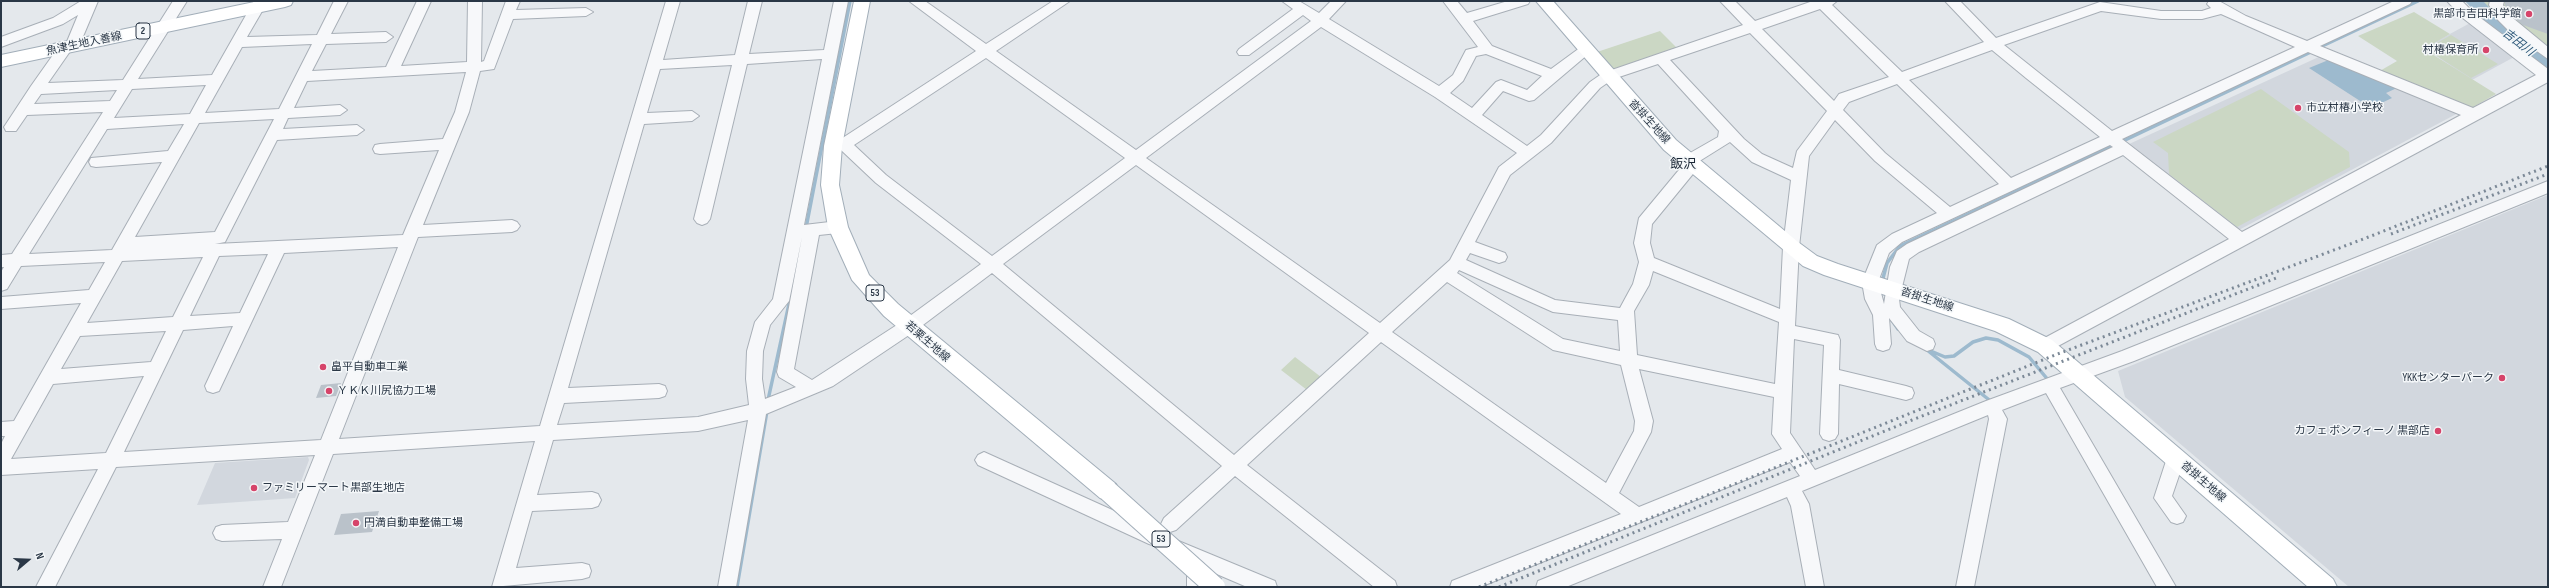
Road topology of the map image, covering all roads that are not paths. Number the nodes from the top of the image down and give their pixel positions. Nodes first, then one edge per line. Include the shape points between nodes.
1 (91, 1) edge
2 (180, 1) edge
3 (285, 1) edge
4 (341, 1) edge
5 (424, 1) edge
6 (475, 1) edge
7 (513, 1) edge
8 (673, 1) edge
9 (755, 1) edge
10 (841, 1) edge
11 (862, 1) edge
12 (916, 1) edge
13 (1063, 1) edge
14 (1289, 1) edge
15 (1339, 1) edge
16 (1450, 1) edge
17 (1523, 1) edge
18 (1544, 1) edge
19 (1727, 1) edge
20 (1952, 1) edge
21 (2210, 1) edge
22 (2405, 1) edge
23 (2454, 1) edge
24 (2497, 1) edge
25 (1824, 2) edge
26 (260, 4) edge
27 (2106, 4) edge
28 (2124, 5) edge
29 (2222, 5) edge
30 (1302, 9) junction
31 (586, 12) dead end
32 (508, 15) junction
33 (1464, 19) junction
34 (1321, 20) junction
35 (164, 27) junction
36 (1752, 27) junction
37 (386, 37) dead end
38 (321, 39) junction
39 (1, 42) edge
40 (238, 42) junction
41 (1994, 44) junction
42 (2309, 46) junction
43 (68, 47) junction
44 (1487, 49) junction
45 (1586, 50) junction
46 (986, 51) junction
47 (1244, 52) dead end
48 (831, 54) junction
49 (2548, 54) edge
50 (1659, 58) junction
51 (740, 59) junction
52 (1, 61) edge
53 (654, 64) junction
54 (474, 68) junction
55 (391, 72) junction
56 (1552, 75) junction
57 (2547, 75) edge
58 (304, 76) junction
59 (1608, 76) junction
60 (1900, 78) junction
61 (217, 80) junction
62 (128, 83) junction
63 (36, 89) junction
64 (1440, 93) junction
65 (115, 106) junction
66 (22, 110) junction
67 (340, 110) dead end
68 (1836, 112) junction
69 (284, 114) junction
70 (2473, 114) junction
71 (1474, 115) junction
72 (692, 116) dead end
73 (195, 119) junction
74 (638, 119) junction
75 (103, 124) junction
76 (11, 127) dead end
77 (1727, 129) junction
78 (357, 130) dead end
79 (273, 135) junction
80 (2111, 138) junction
81 (449, 144) junction
82 (839, 145) junction
83 (2124, 148) junction
84 (380, 149) dead end
85 (1529, 154) junction
86 (174, 156) junction
87 (1137, 158) junction
88 (96, 162) dead end
89 (1690, 163) junction
90 (1800, 178) junction
91 (2009, 184) junction
92 (2548, 187) edge
93 (1948, 214) junction
94 (702, 219) dead end
95 (512, 226) dead end
96 (838, 227) junction
97 (804, 230) junction
98 (410, 236) junction
99 (2242, 241) junction
100 (1466, 245) junction
101 (279, 247) junction
102 (1791, 247) junction
103 (122, 249) junction
104 (214, 250) junction
105 (1499, 257) dead end
106 (9, 261) edge
107 (1457, 262) junction
108 (1647, 262) junction
109 (992, 264) junction
110 (1445, 273) junction
111 (1, 286) edge
112 (1882, 286) junction
113 (95, 296) junction
114 (1, 303) edge
115 (1626, 315) junction
116 (245, 319) junction
117 (173, 324) junction
118 (1786, 324) junction
119 (909, 326) junction
120 (76, 330) junction
121 (1379, 333) junction
122 (1884, 344) dead end
123 (1927, 344) dead end
124 (2045, 346) junction
125 (1629, 362) junction
126 (150, 368) junction
127 (1831, 375) junction
128 (2078, 375) junction
129 (49, 376) junction
130 (2049, 384) junction
131 (213, 386) dead end
132 (812, 388) junction
133 (659, 390) dead end
134 (1782, 392) junction
135 (1906, 393) dead end
136 (558, 396) junction
137 (1992, 406) junction
138 (758, 410) junction
139 (19, 428) junction
140 (1, 429) edge
141 (547, 434) junction
142 (1829, 434) dead end
143 (327, 448) junction
144 (1792, 453) junction
145 (2176, 458) junction
146 (1, 460) edge
147 (111, 460) junction
148 (984, 460) dead end
149 (1234, 464) junction
150 (1, 467) edge
151 (1811, 478) junction
152 (1790, 487) junction
153 (1609, 495) junction
154 (592, 500) dead end
155 (526, 504) junction
156 (1635, 514) junction
157 (2177, 516) dead end
158 (1170, 524) dead end
159 (295, 530) junction
160 (222, 533) dead end
161 (1196, 556) junction
162 (582, 571) dead end
163 (502, 582) edge
164 (45, 587) edge
165 (272, 587) edge
166 (727, 587) edge
167 (1196, 587) edge
168 (1215, 587) edge
169 (1268, 587) edge
170 (1388, 587) edge
171 (1459, 587) edge
172 (1545, 587) edge
173 (1815, 587) edge
174 (1965, 587) edge
175 (2167, 587) edge
176 (2325, 587) edge

1 - 39 street via 58,21
1 - 43 street
2 - 35 street
3 - 26 main road, 魚津生地入善線 / 2
4 - 38 street
5 - 55 street
6 - 54 street
7 - 32 street
8 - 53 street
9 - 51 street
10 - 48 street
11 - 82 main road, 若栗生地線 / 53
12 - 46 street
13 - 46 street
14 - 30 street
15 - 34 street
16 - 33 street
17 - 33 street
18 - 45 main road, 沓掛生地線
19 - 36 street
20 - 41 street
21 - 29 street
22 - 42 street
23 - 57 street via 2469,16
24 - 49 street via 2496,5 2503,17
25 - 36 street
25 - 60 street
26 - 35 main road, 魚津生地入善線 / 2
26 - 40 street
27 - 28 street
27 - 41 street
28 - 29 street via 2161,15 2202,15
29 - 42 street
30 - 34 street
30 - 47 street
31 - 32 street
32 - 54 street via 489,66
33 - 44 street
34 - 64 street
34 - 87 street
35 - 43 main road, 魚津生地入善線 / 2
35 - 62 street
36 - 50 street
36 - 68 street
37 - 38 street
38 - 40 street
38 - 58 street
40 - 61 street
41 - 60 street
41 - 80 street
42 - 70 street
42 - 80 street
43 - 52 main road, 魚津生地入善線 / 2
43 - 63 street
44 - 56 street
44 - 64 street via 1471,54 1458,78
45 - 56 street
45 - 59 main road, 沓掛生地線
46 - 82 street
46 - 87 street
48 - 51 street
48 - 97 street
50 - 59 street
50 - 77 street
51 - 53 street
51 - 94 street
53 - 74 street
54 - 55 street
54 - 81 street via 462,112
55 - 58 street
56 - 71 street via 1528,96 1501,85
57 - 70 street
58 - 69 street
59 - 85 street via 1595,85
59 - 89 main road, 沓掛生地線 via 1643,117
60 - 68 street via 1844,98
60 - 91 street
61 - 62 street
61 - 73 street
62 - 63 street
62 - 65 street
63 - 66 street
64 - 71 street
65 - 66 street
65 - 75 street
66 - 76 street
67 - 69 street
68 - 90 street via 1802,155
68 - 93 street via 1880,157
69 - 73 street
69 - 79 street
70 - 99 street
71 - 85 street
72 - 74 street
73 - 75 street
73 - 86 street
74 - 136 street
75 - 106 street
77 - 89 street via 1724,140
77 - 90 street via 1757,158
78 - 79 street
79 - 103 street via 220,238
80 - 83 street
80 - 91 street
81 - 84 street
81 - 98 street
82 - 96 main road, 若栗生地線 / 53 via 830,185
82 - 109 street
83 - 99 street
83 - 112 street via 1913,248 1903,255 1898,267
85 - 100 street via 1504,172
86 - 88 street
86 - 103 street
87 - 109 street
87 - 121 street
89 - 102 main road, 沓掛生地線
89 - 108 street via 1644,222 1642,243
90 - 102 street
91 - 93 street
92 - 128 street
93 - 112 street via 1897,238 1883,250
95 - 98 street
96 - 97 street
96 - 119 main road, 若栗生地線 / 53 via 862,280
97 - 132 street via 786,372
97 - 138 street via 781,301 763,322 755,350 754,379
98 - 101 street
98 - 143 street
99 - 124 street
100 - 105 street
100 - 107 street
101 - 104 street
101 - 116 street
102 - 112 main road, 沓掛生地線 via 1810,261
102 - 118 street
103 - 104 street
103 - 106 street
103 - 113 street
104 - 117 street
106 - 111 street
107 - 110 street
107 - 115 street via 1553,306
108 - 115 street via 1641,286
108 - 118 street
109 - 119 street
109 - 149 street
110 - 121 street
110 - 125 street via 1559,345
112 - 122 street via 1873,299 1881,316
112 - 123 street via 1900,323 1913,336
112 - 124 main road, 沓掛生地線 via 2002,325
113 - 114 street
113 - 120 street
115 - 125 street
116 - 117 street
116 - 131 street
117 - 120 street
117 - 126 street
118 - 127 street via 1832,340
118 - 134 street
119 - 132 street
119 - 168 main road, 若栗生地線 / 53, bridge via 1108,491
120 - 129 street
121 - 149 street
121 - 153 street
124 - 128 main road, 沓掛生地線
125 - 134 street
125 - 153 street via 1644,421 1642,432
126 - 129 street
126 - 147 street
127 - 135 street
127 - 142 street
128 - 130 street
128 - 145 main road, 沓掛生地線
129 - 139 street
130 - 137 street
130 - 175 street
132 - 138 street
133 - 136 street
134 - 144 street via 1781,434
136 - 141 street
137 - 151 street
137 - 174 street via 1998,419
138 - 141 street via 698,424
138 - 166 street
139 - 140 street
139 - 146 street
141 - 143 street
141 - 155 street
143 - 147 street
143 - 159 street
144 - 151 street
144 - 156 street
145 - 157 street via 2163,498
145 - 176 main road, 沓掛生地線
147 - 150 street
147 - 164 street
148 - 161 street
149 - 158 street
149 - 170 street
151 - 152 street
152 - 172 street
152 - 173 street via 1800,504
153 - 156 street
154 - 155 street
155 - 163 street
156 - 171 street
159 - 160 street
159 - 165 street
161 - 167 street
161 - 169 street
162 - 163 street

